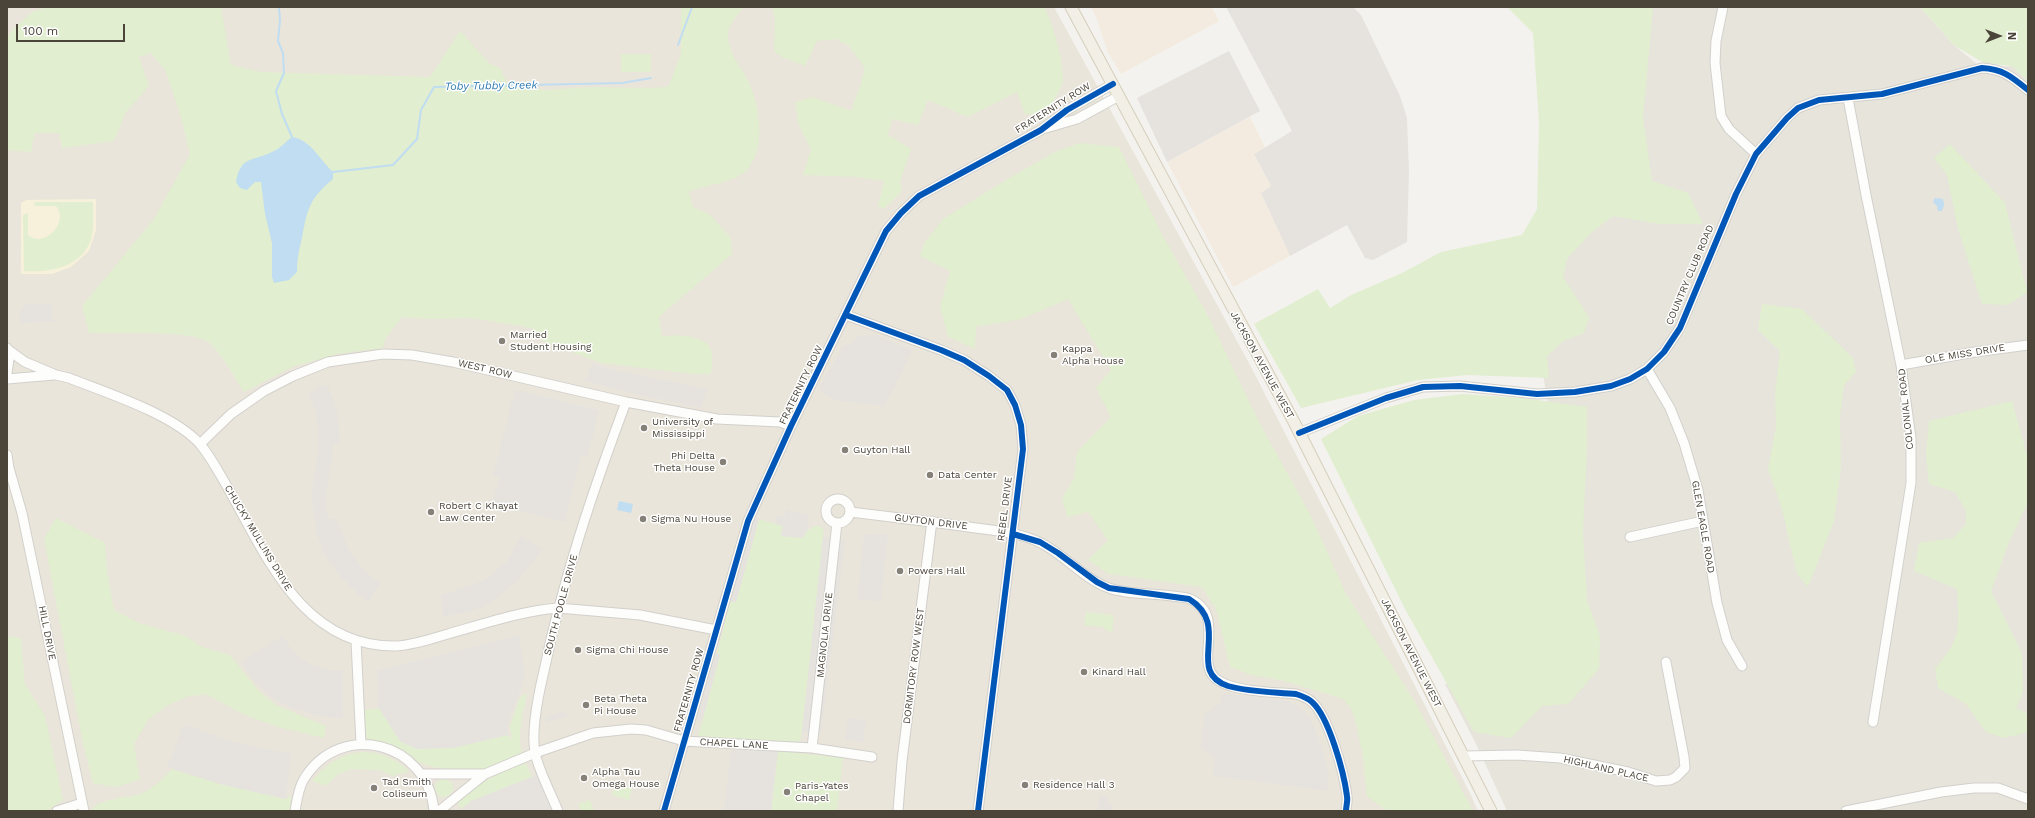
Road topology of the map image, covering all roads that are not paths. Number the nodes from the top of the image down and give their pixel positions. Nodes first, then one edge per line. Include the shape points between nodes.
1 (1071, 7) edge
2 (1723, 7) edge
3 (1113, 84) junction
4 (2028, 90) edge
5 (1119, 96) junction
6 (1848, 98) junction
7 (1041, 130) junction
8 (1756, 154) junction
9 (846, 315) junction
10 (2028, 345) edge
11 (7, 348) edge
12 (1902, 366) junction
13 (1647, 369) junction
14 (7, 373) edge
15 (56, 375) junction
16 (7, 379) edge
17 (626, 402) junction
18 (792, 426) junction
19 (1299, 433) junction
20 (200, 444) junction
21 (7, 455) edge
22 (8, 469) edge
23 (850, 512) junction
24 (932, 521) junction
25 (1703, 521) junction
26 (837, 523) junction
27 (1013, 534) junction
28 (1630, 537) dead end
29 (558, 608) junction
30 (716, 630) junction
31 (356, 641) junction
32 (1666, 662) dead end
33 (1742, 666) dead end
34 (1872, 722) dead end
35 (684, 742) junction
36 (361, 744) junction
37 (812, 748) junction
38 (535, 753) junction
39 (1463, 756) junction
40 (872, 757) dead end
41 (422, 774) junction
42 (485, 774) junction
43 (2028, 799) edge
44 (83, 807) edge
45 (57, 811) edge
46 (295, 811) edge
47 (434, 811) edge
48 (439, 811) edge
49 (558, 811) edge
50 (664, 811) edge
51 (898, 811) edge
52 (978, 811) edge
53 (1346, 811) edge
54 (1491, 811) edge
55 (1846, 811) edge

1 - 3 main road, JACKSON AVENUE WEST
2 - 8 street via 1716,41 1715,63 1721,116 1729,129
3 - 5 main road, JACKSON AVENUE WEST
3 - 7 street, FRATERNITY ROW via 1067,110
4 - 6 street, COUNTRY CLUB ROAD via 2006,73 1995,68 1982,68 1882,94
5 - 7 street, FRATERNITY ROW via 1077,120
5 - 19 main road, JACKSON AVENUE WEST
6 - 8 street, COUNTRY CLUB ROAD via 1819,100 1798,108 1782,122
6 - 12 street, COLONIAL ROAD
7 - 9 street, FRATERNITY ROW via 919,196 901,213 886,231 875,251
8 - 13 street, COUNTRY CLUB ROAD via 1736,194 1680,328 1664,352
9 - 18 street, FRATERNITY ROW
9 - 27 street, REBEL DRIVE via 964,360 1007,390 1016,405 1023,435
10 - 12 street, OLE MISS DRIVE
11 - 14 street, CHUCKY MULLINS DRIVE via 10,364
11 - 15 street, CHUCKY MULLINS DRIVE via 25,362
12 - 34 street, COLONIAL ROAD via 1911,438 1910,483
13 - 19 street, COUNTRY CLUB ROAD via 1612,386 1575,392 1537,394 1460,386 1423,387 1386,398
13 - 25 street, GLEN EAGLE ROAD via 1670,408 1684,444 1698,490
15 - 16 street, CHUCKY MULLINS DRIVE
15 - 20 street, CHUCKY MULLINS DRIVE via 163,417 184,429
17 - 18 street, WEST ROW via 717,419 780,422
17 - 20 street, WEST ROW via 430,358 383,354 328,362 264,392 231,414
17 - 29 street, SOUTH POOLE DRIVE via 578,539
18 - 30 street, FRATERNITY ROW via 748,521
19 - 39 main road, JACKSON AVENUE WEST
20 - 31 street, CHUCKY MULLINS DRIVE via 281,581 296,600 315,618
21 - 22 street, HILL DRIVE
22 - 44 street, HILL DRIVE via 24,520
23 - 24 street, GUYTON DRIVE
23 - 26 street via 844,522
23 - 26 street via 846,501 839,498 831,500 826,507 826,515
24 - 27 street, GUYTON DRIVE
24 - 51 street, DORMITORY ROW WEST
25 - 28 street
25 - 33 street, GLEN EAGLE ROAD via 1717,602 1727,640
26 - 37 street, MAGNOLIA DRIVE
27 - 52 street, REBEL DRIVE
27 - 53 street, GUYTON DRIVE via 1040,542 1109,588 1189,599 1195,603 1205,612 1209,621 1207,663 1217,680 1229,686 1296,694 1306,698 1318,709 1326,721 1343,775 1347,798
29 - 30 street, CHUCKY MULLINS DRIVE via 640,615
29 - 31 street, CHUCKY MULLINS DRIVE via 485,624 418,643 397,646
29 - 38 street, SOUTH POOLE DRIVE via 540,688
30 - 35 street, FRATERNITY ROW
31 - 36 street
32 - 39 street, HIGHLAND PLACE via 1684,757 1685,768 1680,776 1670,780 1656,780 1560,758 1517,755
35 - 37 street, CHAPEL LANE
35 - 38 street, CHAPEL LANE via 646,730 630,729 593,733
35 - 50 street, FRATERNITY ROW
36 - 41 street via 385,747 399,753
36 - 46 street via 337,750 312,767 298,791
37 - 40 street, CHAPEL LANE
38 - 42 street, CHAPEL LANE
38 - 49 street, SOUTH POOLE DRIVE
39 - 54 main road, JACKSON AVENUE WEST
41 - 42 street, CHAPEL LANE
41 - 47 street via 429,786
42 - 48 street, CHAPEL LANE
43 - 55 street via 1998,788 1974,788
44 - 45 street

